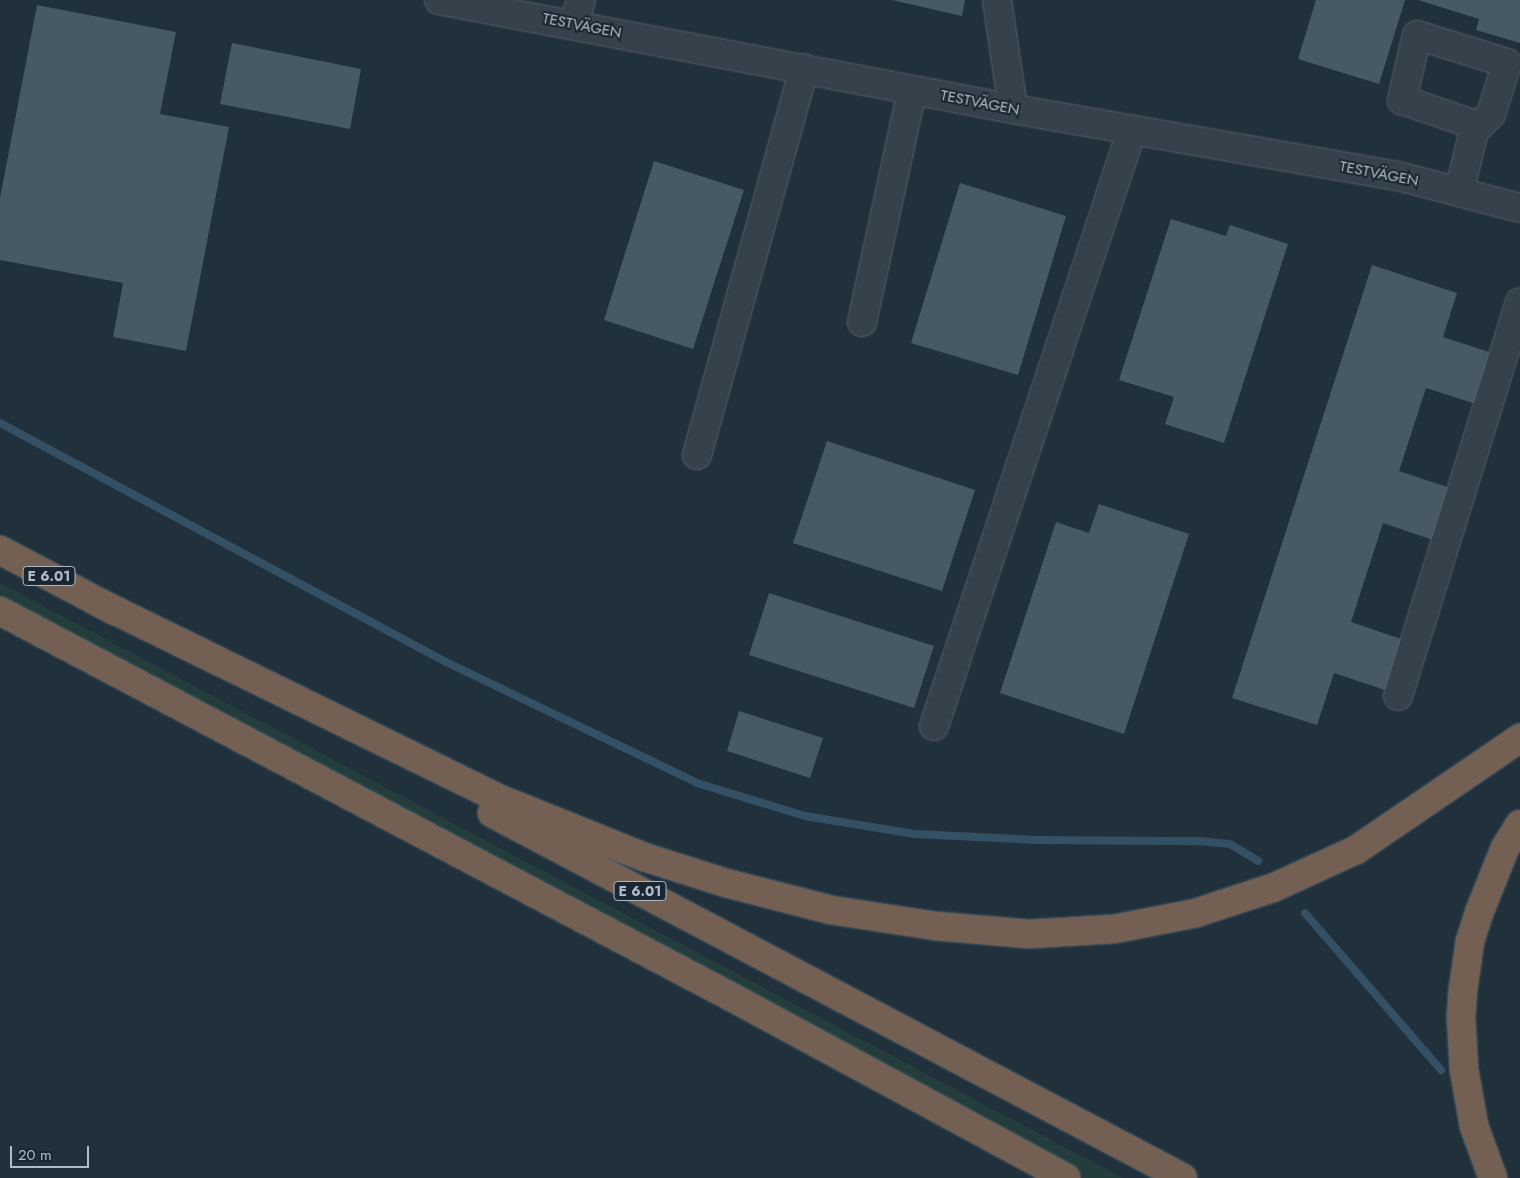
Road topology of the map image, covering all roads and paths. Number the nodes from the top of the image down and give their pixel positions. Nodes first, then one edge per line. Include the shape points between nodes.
1 (439, 0) edge
2 (997, 0) edge
3 (578, 12) edge
4 (804, 69) junction
5 (912, 90) junction
6 (1013, 109) junction
7 (1479, 126) dead end
8 (1132, 130) junction
9 (1460, 192) junction
10 (1520, 208) edge
11 (1520, 302) edge
12 (862, 322) dead end
13 (698, 455) dead end
14 (0, 550) edge
15 (98, 602) junction
16 (0, 611) edge
17 (1398, 696) dead end
18 (934, 726) dead end
19 (1520, 738) edge
20 (1520, 824) edge
21 (1066, 1178) edge
22 (1183, 1178) edge
23 (1493, 1178) edge

1 - 3 street, TESTVÄGEN
2 - 6 street
3 - 4 street, TESTVÄGEN
4 - 5 street, TESTVÄGEN
4 - 13 street
5 - 6 street, TESTVÄGEN
5 - 12 street
6 - 8 street, TESTVÄGEN
7 - 9 street via 1474,131
8 - 9 street, TESTVÄGEN via 1398,176
8 - 18 street
9 - 10 street, TESTVÄGEN
11 - 17 street
14 - 15 highway, E 6.01
15 - 19 highway via 504,801 634,853 831,910 936,926 1029,934 1114,930 1196,913 1275,887 1356,850
15 - 22 highway, E 6.01
16 - 21 highway via 739,1001
20 - 23 highway via 1505,848 1479,913 1470,941 1463,990 1464,1069 1474,1126

